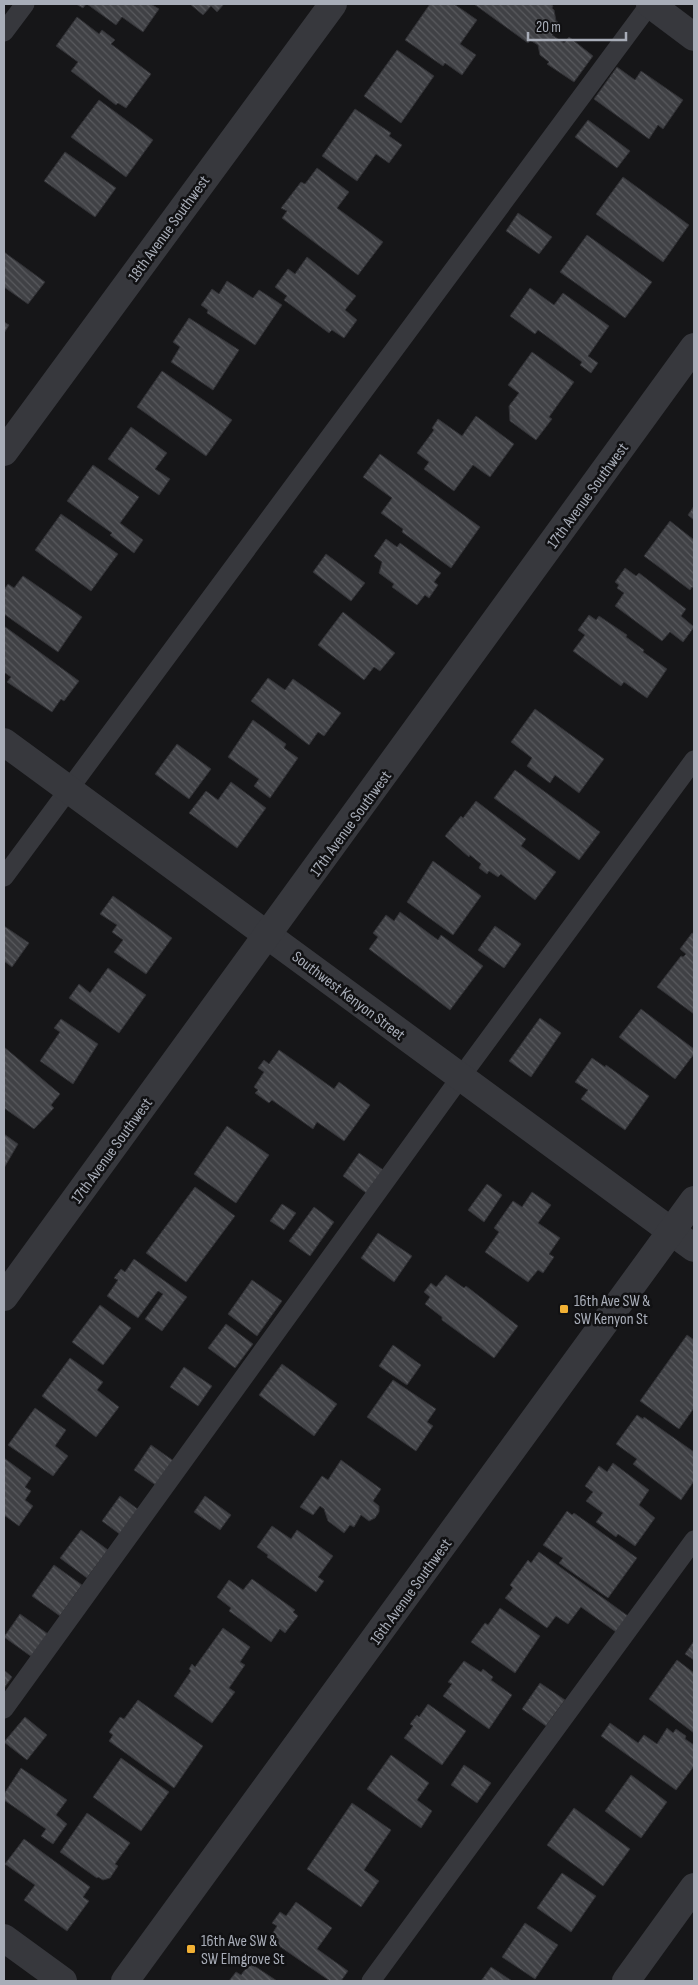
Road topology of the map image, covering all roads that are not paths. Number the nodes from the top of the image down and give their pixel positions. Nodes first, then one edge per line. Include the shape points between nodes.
1 (25, 4) edge
2 (333, 4) edge
3 (650, 4) edge
4 (4, 32) edge
5 (694, 37) edge
6 (694, 348) edge
7 (4, 452) edge
8 (4, 742) edge
9 (694, 760) edge
10 (68, 789) junction
11 (4, 877) edge
12 (268, 935) junction
13 (460, 1078) junction
14 (694, 1200) edge
15 (672, 1232) junction
16 (694, 1248) edge
17 (4, 1297) edge
18 (694, 1540) edge
19 (4, 1709) edge
20 (694, 1887) edge
21 (4, 1938) edge
22 (63, 1981) edge
23 (125, 1981) edge
24 (371, 1981) edge
25 (626, 1981) edge

1 - 4 lane
2 - 7 street, 18th Avenue Southwest
3 - 5 street
3 - 10 lane
6 - 12 street, 17th Avenue Southwest
8 - 10 street, Southwest Kenyon Street
9 - 13 lane
10 - 11 lane
10 - 12 street, Southwest Kenyon Street
12 - 13 street, Southwest Kenyon Street
12 - 17 street, 17th Avenue Southwest
13 - 15 street, Southwest Kenyon Street
13 - 19 lane
14 - 15 street, 16th Avenue Southwest
15 - 16 street, Southwest Kenyon Street
15 - 23 street, 16th Avenue Southwest
18 - 24 lane
20 - 25 street
21 - 22 street

